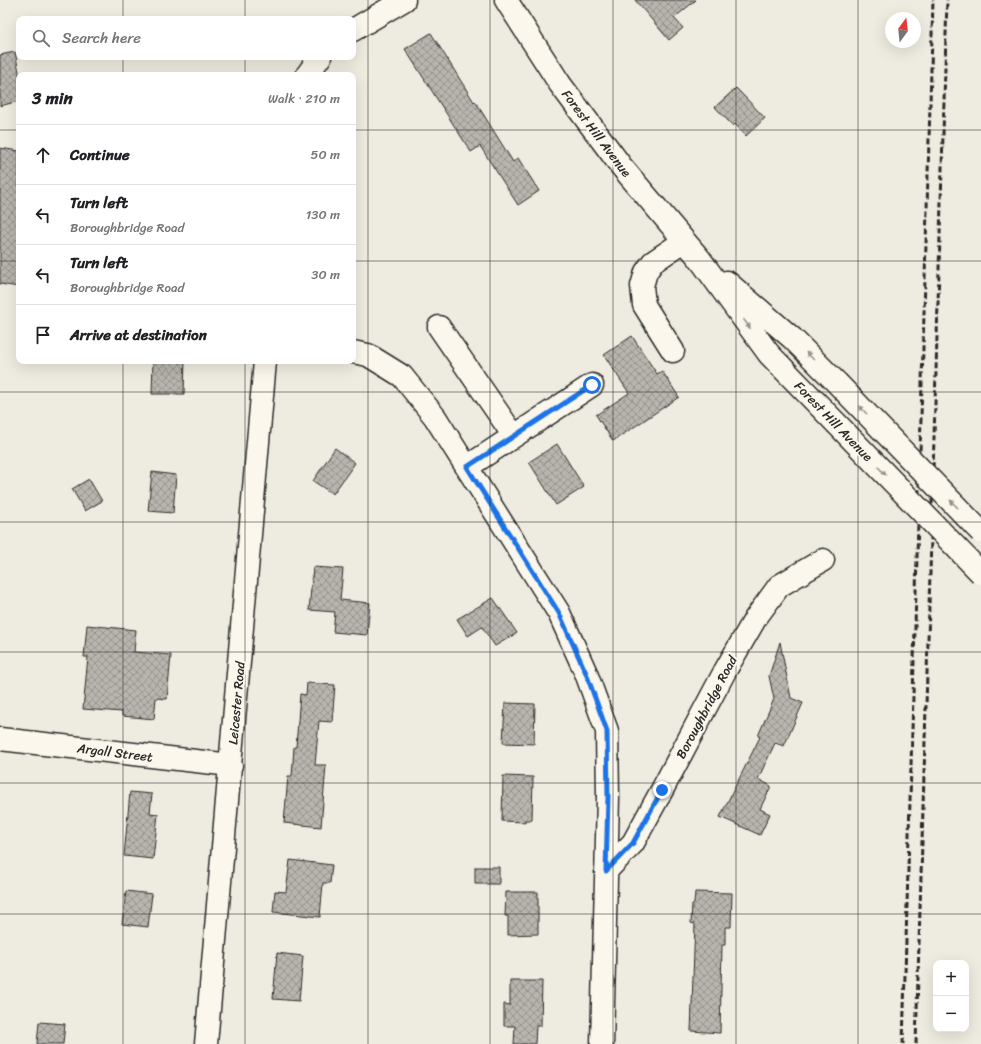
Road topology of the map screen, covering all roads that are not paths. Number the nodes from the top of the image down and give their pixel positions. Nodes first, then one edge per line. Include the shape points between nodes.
1 (404, 0) edge
2 (506, 0) edge
3 (356, 28) edge
4 (318, 60) edge
5 (309, 72) edge
6 (684, 241) junction
7 (699, 258) junction
8 (439, 327) dead end
9 (674, 351) dead end
10 (356, 353) edge
11 (265, 364) edge
12 (592, 385) dead end
13 (514, 436) junction
14 (467, 467) junction
15 (981, 532) edge
16 (823, 560) dead end
17 (981, 573) edge
18 (0, 739) edge
19 (231, 765) junction
20 (606, 871) junction
21 (206, 1044) edge
22 (602, 1044) edge

1 - 3 street
2 - 6 street, Forest Hill Avenue via 579,111
4 - 5 street
6 - 7 street, Forest Hill Avenue
6 - 9 street via 653,262 646,272 642,286 644,305
15 -> 7 street, Forest Hill Avenue, bridge via 792,338
7 -> 17 street, Forest Hill Avenue, bridge via 769,354
8 - 13 street
10 - 14 street via 368,355 402,376 435,417
11 - 19 street, Leicester Road
12 - 13 street
13 - 14 street
14 - 20 street via 559,613 586,673 607,731
16 - 20 street, Boroughbridge Road via 779,586 755,620 724,671 633,843
18 - 19 street, Argall Street
19 - 21 street, Leicester Road
20 - 22 street

